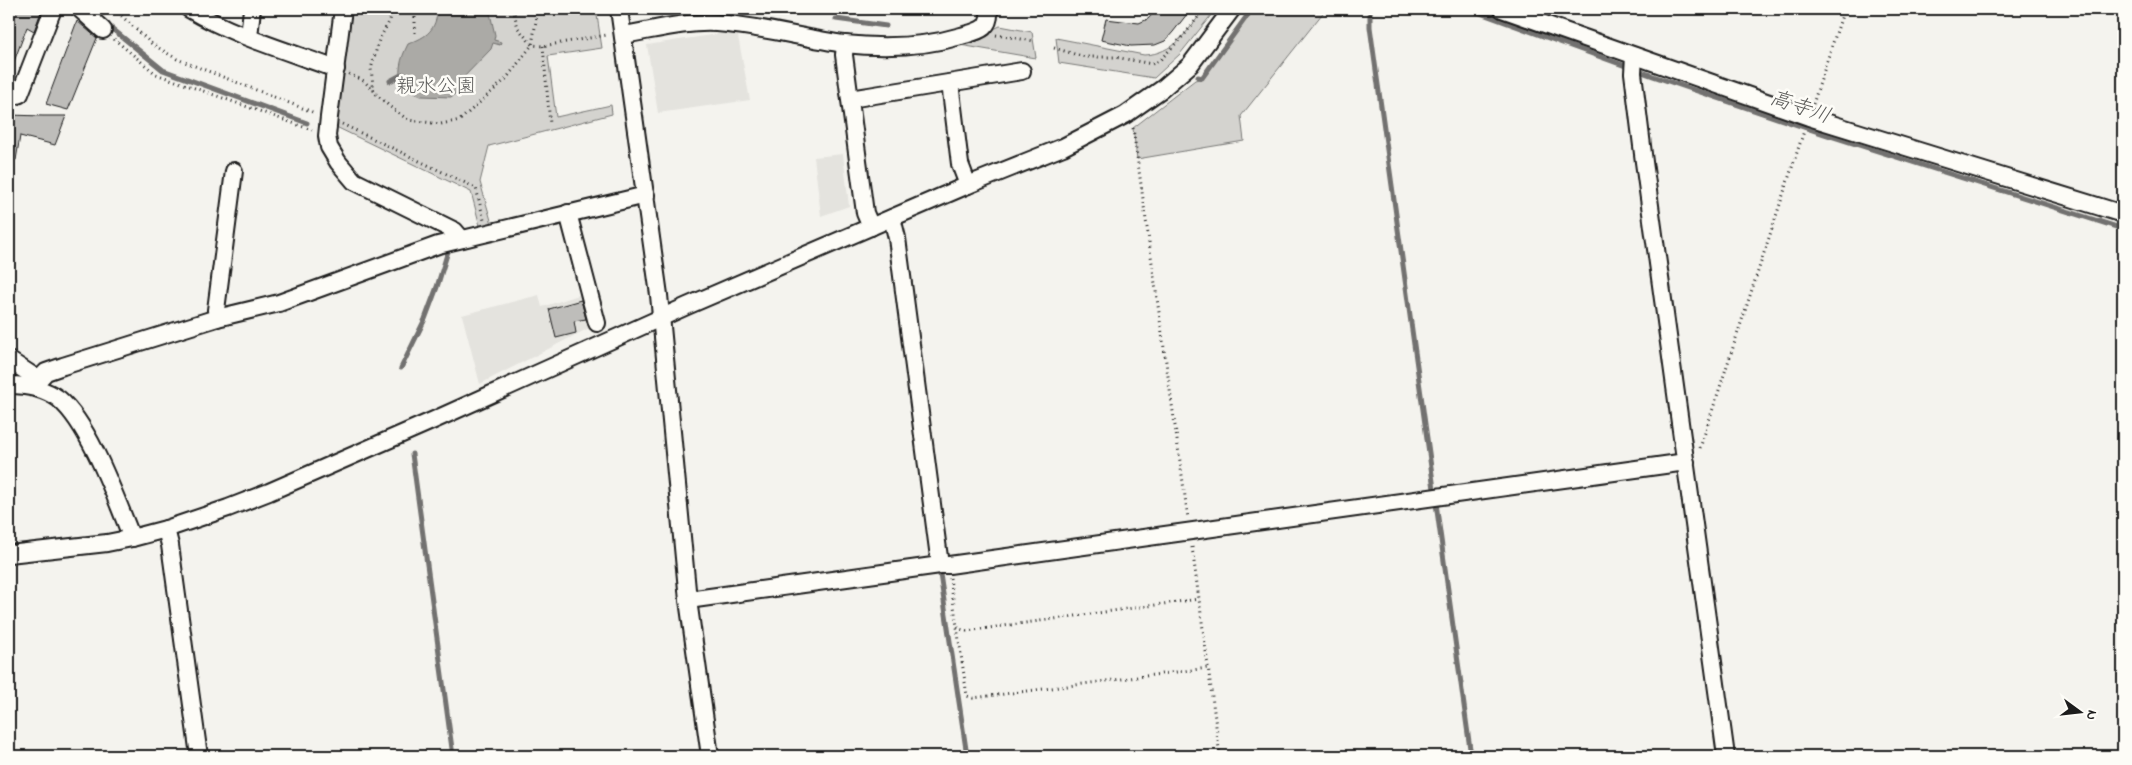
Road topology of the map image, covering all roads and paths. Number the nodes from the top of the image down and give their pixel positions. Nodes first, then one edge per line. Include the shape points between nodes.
1 (54, 9) edge
2 (80, 9) edge
3 (114, 9) edge
4 (189, 9) edge
5 (252, 9) edge
6 (343, 9) edge
7 (393, 9) edge
8 (415, 9) edge
9 (513, 9) edge
10 (538, 9) edge
11 (619, 9) edge
12 (988, 9) edge
13 (1204, 9) edge
14 (1232, 9) edge
15 (1502, 9) edge
16 (1844, 9) edge
17 (691, 16) edge
18 (104, 30) joint
19 (992, 32) dead end
20 (415, 33) dead end
21 (615, 35) junction
22 (249, 37) junction
23 (1034, 41) dead end
24 (845, 44) junction
25 (532, 45) junction
26 (543, 46) junction
27 (1054, 48) dead end
28 (1634, 56) junction
29 (336, 69) junction
30 (1022, 71) dead end
31 (950, 83) junction
32 (374, 92) junction
33 (9, 98) edge
34 (850, 99) junction
35 (322, 115) dead end
36 (1125, 115) junction
37 (1809, 117) junction
38 (337, 122) dead end
39 (550, 124) dead end
40 (327, 136) junction
41 (234, 171) dead end
42 (968, 185) junction
43 (646, 195) junction
44 (568, 213) junction
45 (2123, 214) edge
46 (892, 218) junction
47 (486, 226) dead end
48 (871, 227) junction
49 (462, 239) junction
50 (217, 318) junction
51 (661, 319) junction
52 (596, 323) dead end
53 (9, 360) edge
54 (36, 382) junction
55 (9, 385) edge
56 (1686, 462) junction
57 (166, 529) junction
58 (1190, 533) junction
59 (132, 538) junction
60 (9, 554) edge
61 (944, 565) junction
62 (688, 600) junction
63 (1199, 600) junction
64 (957, 623) junction
65 (1208, 668) junction
66 (199, 756) edge
67 (710, 756) edge
68 (1220, 756) edge
69 (1726, 756) edge

1 - 33 street via 20,94
2 - 18 street
3 - 35 path via 152,44 177,59
4 - 22 street
5 - 22 street
6 - 29 street
7 - 32 path via 371,69
8 - 20 path
9 - 25 path via 518,28
10 - 25 path
11 - 21 street
12 - 24 street via 988,24 981,29 941,42 889,46
13 - 27 path via 1159,61 1152,64 1104,56 1085,57
14 - 36 street via 1190,65
15 - 28 street
16 - 37 path
17 - 21 street
17 - 24 street
18 - 40 path via 156,74
19 - 23 path
21 - 26 path
21 - 43 street
22 - 29 street
24 - 34 street
25 - 26 path
25 - 32 path via 506,79 460,120 441,124 408,120
26 - 39 path
28 - 37 street
28 - 56 street via 1633,73 1642,144
29 - 32 path via 364,81
29 - 40 street
30 - 31 street
31 - 34 street
31 - 42 street via 960,164
34 - 48 street via 865,213
36 - 42 street via 1063,147
36 - 58 path via 1133,128
37 - 45 street
37 - 56 path via 1700,448
38 - 47 path via 476,188
40 - 49 street via 338,162 354,180 455,231
41 - 50 street
42 - 46 street
43 - 44 street
43 - 51 street
44 - 49 street
44 - 52 street
46 - 48 street
46 - 61 street via 898,238
48 - 51 street
49 - 50 street via 279,303
50 - 54 street via 62,366 46,372
51 - 57 street via 269,492
51 - 62 street
53 - 54 street
54 - 55 street
54 - 59 street via 59,399 89,438
56 - 58 street
56 - 69 street
57 - 59 street
57 - 66 street
58 - 61 street
58 - 63 path
59 - 60 street
61 - 62 street
61 - 64 path
62 - 67 street
63 - 64 path via 966,631
63 - 65 path
64 - 65 path via 967,696 973,698
65 - 68 path

